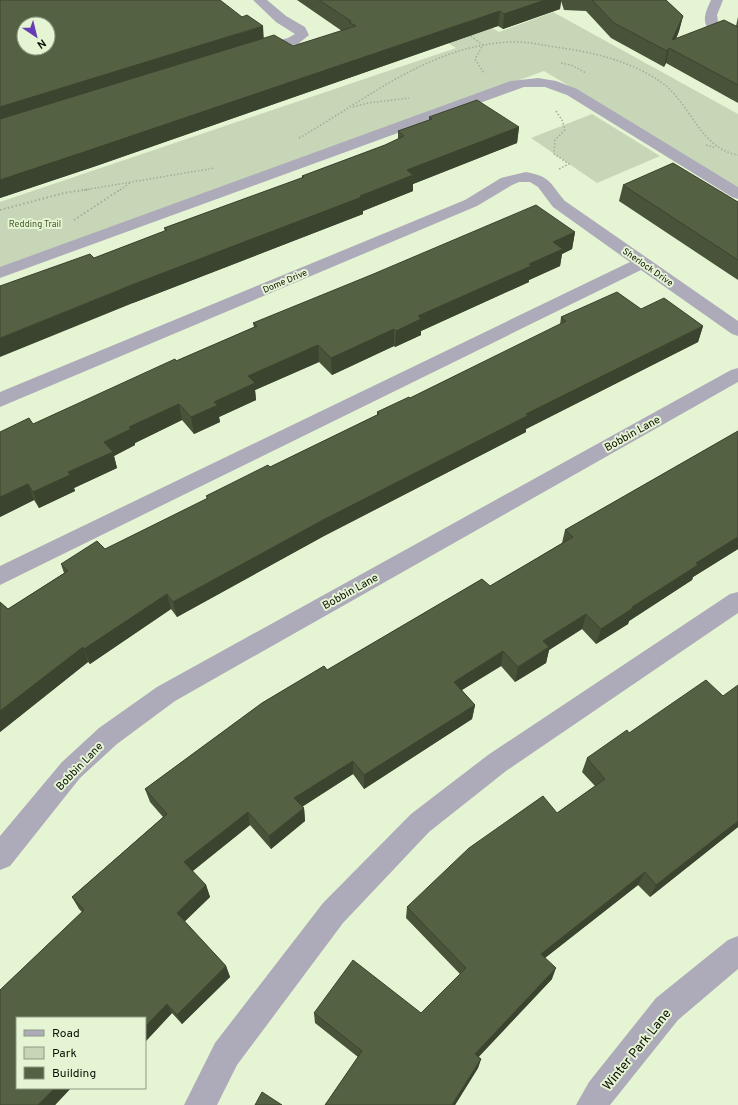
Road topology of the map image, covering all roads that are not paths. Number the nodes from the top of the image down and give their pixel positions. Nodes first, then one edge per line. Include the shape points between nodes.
1 (259, 0) edge
2 (717, 0) edge
3 (738, 38) edge
4 (242, 55) edge
5 (738, 194) edge
6 (559, 204) joint
7 (642, 262) junction
8 (0, 273) edge
9 (738, 330) edge
10 (738, 374) edge
11 (0, 400) edge
12 (0, 576) edge
13 (738, 601) edge
14 (0, 858) edge
15 (738, 950) edge
16 (200, 1105) edge
17 (592, 1105) edge

1 - 4 street via 281,19 300,30 302,35 293,41
2 - 3 street via 711,15 712,24
5 - 8 street via 572,92 553,84 526,82
6 - 7 street, Sherlock Drive
6 - 11 street, Dome Drive via 543,183 531,177 509,180 471,204
7 - 9 street, Sherlock Drive
7 - 12 street
10 - 14 street, Bobbin Lane via 166,694 108,736 72,770
13 - 16 street via 497,763 420,823 333,913 226,1054
15 - 17 street, Winter Park Lane via 667,1009

